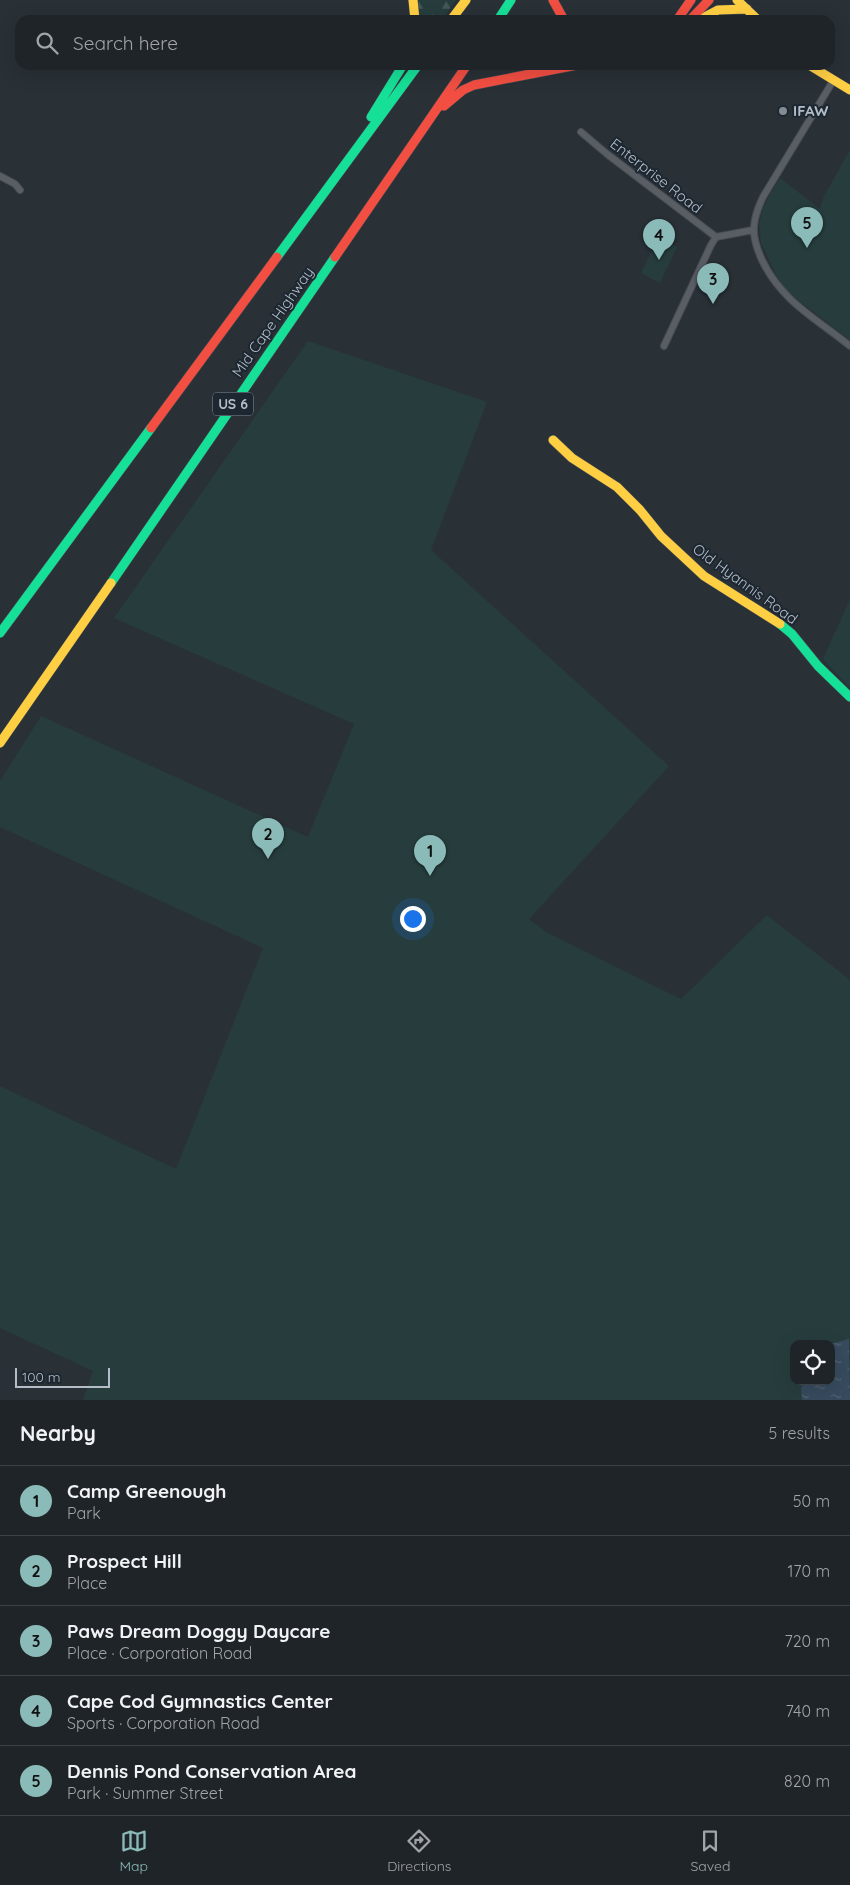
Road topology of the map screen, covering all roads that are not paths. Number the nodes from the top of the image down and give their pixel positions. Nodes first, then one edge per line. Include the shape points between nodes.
1 (413, 0) edge
2 (466, 0) edge
3 (511, 0) edge
4 (553, 0) edge
5 (691, 0) edge
6 (709, 0) edge
7 (737, 0) edge
8 (686, 4) edge
9 (747, 10) junction
10 (414, 15) edge
11 (455, 15) edge
12 (501, 15) edge
13 (561, 15) edge
14 (680, 15) edge
15 (695, 15) edge
16 (708, 15) edge
17 (752, 15) edge
18 (400, 70) edge
19 (414, 70) edge
20 (464, 70) edge
21 (552, 70) edge
22 (816, 70) edge
23 (833, 81) junction
24 (850, 90) edge
25 (428, 121) junction
26 (581, 132) dead end
27 (0, 176) edge
28 (20, 190) dead end
29 (326, 190) junction
30 (753, 230) junction
31 (716, 237) junction
32 (664, 346) dead end
33 (850, 346) edge
34 (553, 440) dead end
35 (0, 633) edge
36 (850, 697) edge
37 (0, 743) edge

1 - 10 main road
2 - 11 main road
3 - 12 main road
4 - 13 main road
5 - 8 main road
6 - 15 main road
7 - 9 main road
8 - 14 main road
9 - 16 main road via 718,10
9 - 17 main road
18 - 29 main road
19 - 29 main road
20 - 25 main road, Mid Cape Highway / US 6
21 - 25 main road via 474,85 457,94
22 - 23 main road
23 - 24 main road
23 - 30 street via 763,197
25 - 37 main road, Mid Cape Highway / US 6
26 - 31 street, Enterprise Road
27 - 28 street
29 - 35 main road
30 - 31 street
30 - 33 street via 766,268 782,292
31 - 32 street
34 - 36 main road, Old Hyannis Road via 572,458 617,487 661,536 704,576 792,634 818,666

